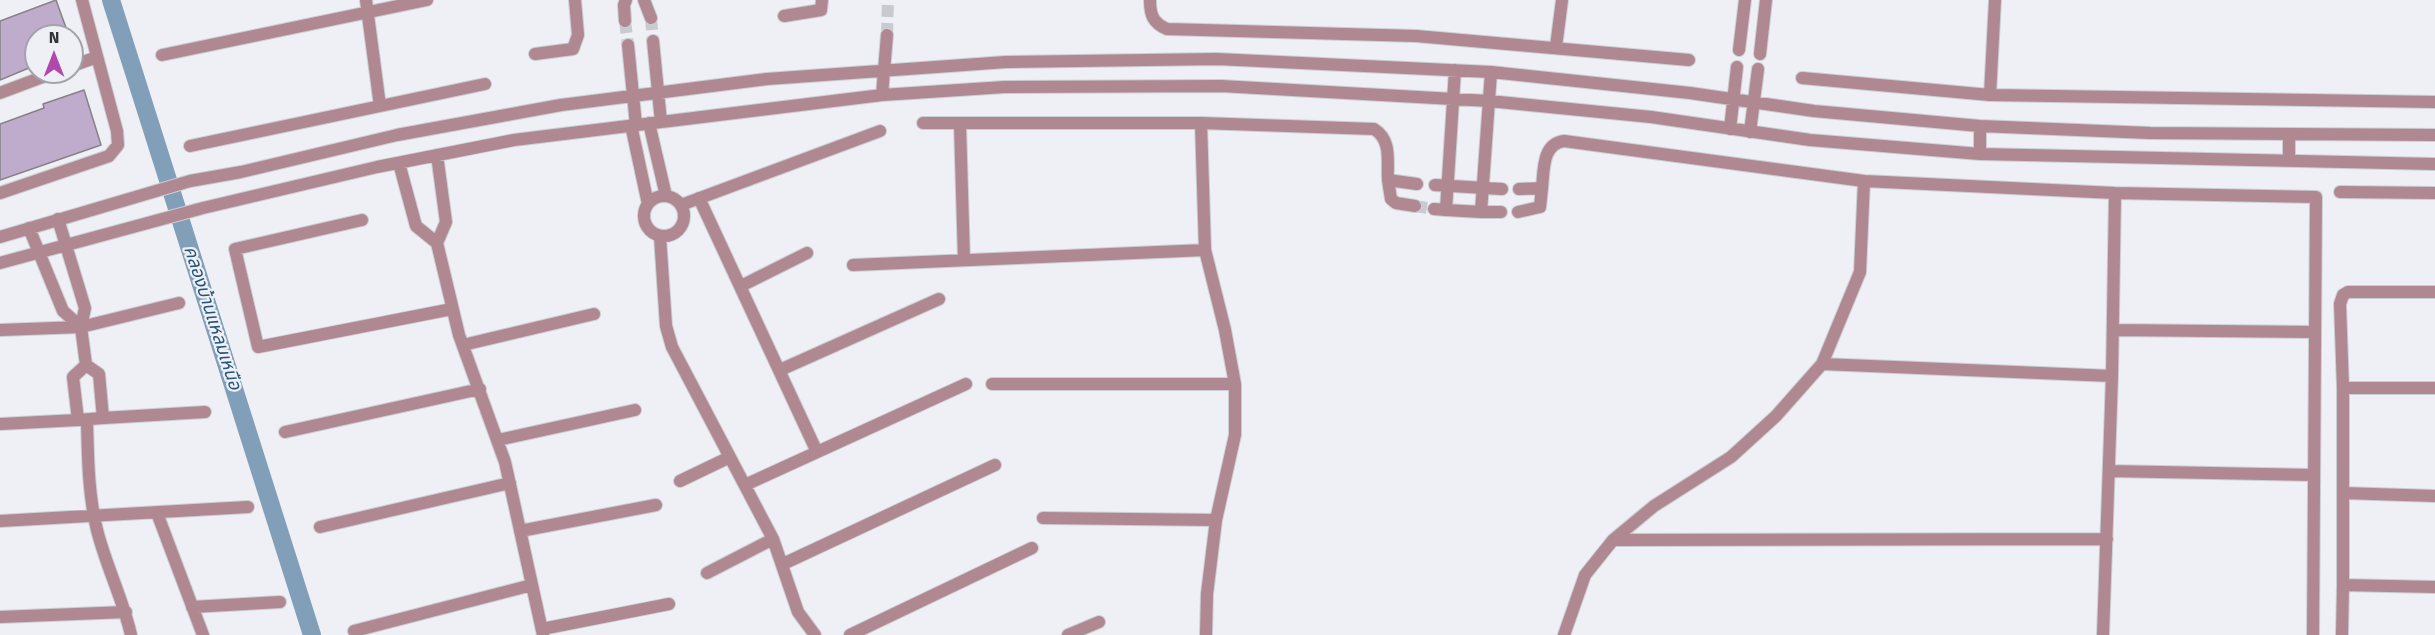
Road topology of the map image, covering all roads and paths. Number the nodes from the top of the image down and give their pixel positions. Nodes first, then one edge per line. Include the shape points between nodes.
1 (82, 0) edge
2 (427, 0) edge
3 (575, 0) edge
4 (626, 0) edge
5 (644, 0) edge
6 (822, 0) edge
7 (1150, 0) edge
8 (1562, 0) edge
9 (1745, 0) edge
10 (1766, 0) edge
11 (1995, 0) edge
12 (367, 6) edge
13 (784, 16) dead end
14 (651, 18) tunnel mouth
15 (625, 21) tunnel mouth
16 (887, 35) tunnel mouth
17 (1762, 40) junction
18 (653, 41) tunnel mouth
19 (628, 45) tunnel mouth
20 (1556, 47) junction
21 (535, 54) dead end
22 (1761, 54) dead end
23 (162, 55) dead end
24 (97, 57) junction
25 (1689, 60) dead end
26 (84, 62) edge
27 (1737, 67) dead end
28 (1758, 69) dead end
29 (1455, 70) junction
30 (885, 71) junction
31 (1491, 72) junction
32 (1802, 78) dead end
33 (24, 84) edge
34 (485, 84) dead end
35 (659, 92) junction
36 (0, 93) edge
37 (882, 94) junction
38 (1990, 95) junction
39 (632, 96) junction
40 (1733, 99) junction
41 (1452, 100) junction
42 (1490, 101) junction
43 (1755, 102) junction
44 (2435, 102) edge
45 (380, 106) junction
46 (655, 122) junction
47 (923, 123) dead end
48 (1201, 123) junction
49 (960, 124) junction
50 (633, 125) junction
51 (1980, 126) junction
52 (1730, 129) junction
53 (880, 131) dead end
54 (1750, 132) junction
55 (2289, 134) junction
56 (2435, 135) edge
57 (190, 146) dead end
58 (1980, 154) junction
59 (437, 155) junction
60 (2289, 161) junction
61 (399, 163) junction
62 (2435, 164) edge
63 (1388, 180) junction
64 (1864, 181) junction
65 (1417, 184) dead end
66 (1441, 186) junction
67 (1484, 188) junction
68 (1542, 188) junction
69 (1502, 189) dead end
70 (1520, 189) dead end
71 (2340, 192) dead end
72 (0, 193) edge
73 (2115, 193) junction
74 (2435, 193) edge
75 (666, 196) junction
76 (699, 198) junction
77 (648, 204) junction
78 (681, 205) junction
79 (1415, 206) tunnel mouth
80 (1481, 212) junction
81 (1501, 212) dead end
82 (1518, 212) dead end
83 (58, 219) junction
84 (362, 220) dead end
85 (29, 228) junction
86 (660, 236) junction
87 (0, 237) edge
88 (437, 243) junction
89 (67, 244) junction
90 (1205, 250) junction
91 (38, 252) junction
92 (807, 253) dead end
93 (964, 260) junction
94 (0, 263) edge
95 (853, 265) dead end
96 (741, 286) junction
97 (2435, 292) edge
98 (939, 298) dead end
99 (179, 303) dead end
100 (452, 309) junction
101 (594, 314) dead end
102 (81, 327) junction
103 (0, 330) edge
104 (2113, 330) junction
105 (2315, 332) junction
106 (463, 345) junction
107 (1822, 364) junction
108 (86, 365) junction
109 (780, 370) junction
110 (2112, 376) junction
111 (966, 384) dead end
112 (992, 384) dead end
113 (1235, 384) junction
114 (2343, 388) junction
115 (2435, 388) edge
116 (480, 389) junction
117 (635, 410) dead end
118 (205, 412) dead end
119 (103, 418) junction
120 (83, 420) junction
121 (0, 424) edge
122 (285, 432) dead end
123 (498, 440) junction
124 (817, 452) junction
125 (730, 457) junction
126 (995, 465) dead end
127 (2109, 471) junction
128 (2314, 475) junction
129 (680, 481) dead end
130 (510, 483) junction
131 (745, 484) junction
132 (2343, 493) junction
133 (2435, 496) edge
134 (656, 505) dead end
135 (248, 507) dead end
136 (156, 513) junction
137 (95, 516) junction
138 (1042, 518) dead end
139 (1216, 520) junction
140 (0, 521) edge
141 (320, 527) dead end
142 (520, 531) junction
143 (773, 539) junction
144 (2107, 539) junction
145 (1613, 540) junction
146 (1032, 548) dead end
147 (783, 564) junction
148 (707, 573) dead end
149 (532, 585) junction
150 (2343, 585) junction
151 (2435, 587) edge
152 (280, 602) dead end
153 (669, 604) dead end
154 (192, 607) junction
155 (126, 612) junction
156 (0, 617) edge
157 (1099, 622) dead end
158 (354, 630) dead end
159 (542, 632) edge
160 (131, 635) edge
161 (203, 635) edge
162 (815, 635) edge
163 (850, 635) edge
164 (1068, 635) edge
165 (1206, 635) edge
166 (1564, 635) edge
167 (2103, 635) edge
168 (2313, 635) edge
169 (2342, 635) edge

1 - 24 street
2 - 12 street
3 - 21 street via 578,35 573,48
4 - 15 street
5 - 14 street
6 - 13 street via 821,10
7 - 20 street via 1153,20 1167,29 1416,36
8 - 20 street
9 - 17 street via 1740,44
10 - 17 street
11 - 38 street
12 - 23 street
12 - 45 street
16 - 30 street
17 - 22 street
18 - 35 street
19 - 39 street
20 - 25 street
24 - 26 street
24 - 72 street via 118,145 109,156
27 - 40 street
28 - 43 street
29 - 30 street via 1216,59 1006,62
29 - 31 street
29 - 41 street
30 - 35 street
30 - 37 street
31 - 40 street
31 - 42 street
32 - 38 street
33 - 36 street
34 - 45 street
35 - 39 street
35 - 46 street
37 - 41 street via 1005,87 1221,86
37 - 46 street
38 - 44 street
39 - 50 street
39 - 83 street via 397,135 190,181
40 - 43 street
40 - 52 street
41 - 42 street
41 - 66 street
42 - 52 street
42 - 67 street
43 - 51 street
43 - 54 street
45 - 57 street
46 - 50 street
46 - 75 street
47 - 49 street
48 - 49 street
48 - 63 street via 1374,129 1382,134 1387,145
48 - 90 street
49 - 93 street
50 - 59 street via 514,140
50 - 77 street
51 - 55 street via 2150,134
51 - 58 street
52 - 54 street
53 - 76 street
54 - 58 street
55 - 56 street
55 - 60 street
58 - 60 street
59 - 61 street
59 - 88 street via 446,222
60 - 62 street
61 - 88 street via 416,226
61 - 89 street
63 - 65 street
63 - 79 street via 1391,199
64 - 68 street via 1564,141 1551,146 1546,156
64 - 73 street
64 - 107 street via 1860,272
66 - 67 street
66 - 80 street via 1440,210
67 - 69 street
67 - 80 street
68 - 70 street
68 - 82 street via 1540,207
71 - 74 street
73 - 104 street
73 - 105 street via 2316,196
75 - 77 street
75 - 78 street
76 - 78 street
76 - 96 street
77 - 86 street via 645,223
78 - 86 street via 682,226 673,235
80 - 81 street
83 - 85 street
83 - 89 street
84 - 100 street via 235,249 258,347
85 - 87 street
85 - 91 street
86 - 125 street via 666,326 672,347
88 - 100 street
89 - 91 street
89 - 102 street via 85,308
90 - 93 street
90 - 113 street
91 - 94 street
91 - 102 street via 63,311
92 - 96 street
93 - 95 street
96 - 109 street
97 - 114 street via 2356,291 2343,295
98 - 109 street
99 - 102 street
100 - 106 street
101 - 106 street
102 - 103 street
102 - 108 street
104 - 105 street
104 - 110 street
105 - 128 street
106 - 116 street
107 - 110 street
107 - 145 street via 1776,416 1731,457 1654,506
108 - 119 street via 99,374
108 - 120 street via 73,377
109 - 124 street
110 - 127 street
111 - 124 street
112 - 113 street
113 - 139 street via 1235,435
114 - 115 street
114 - 132 street
116 - 122 street
116 - 123 street
117 - 123 street
118 - 119 street
119 - 120 street
120 - 121 street
120 - 137 street
123 - 130 street
124 - 131 street
125 - 129 street
125 - 131 street
126 - 147 street
127 - 128 street
127 - 144 street
128 - 168 street
130 - 141 street
130 - 142 street
131 - 143 street
132 - 133 street
132 - 150 street
134 - 142 street
135 - 136 street
136 - 137 street
136 - 154 street
137 - 140 street
137 - 155 street
138 - 139 street
139 - 165 street
142 - 149 street
143 - 147 street
143 - 148 street
144 - 145 street
144 - 167 street
145 - 166 street via 1585,575
146 - 163 street
147 - 162 street via 798,612
149 - 158 street
149 - 159 street
150 - 151 street
150 - 169 street
152 - 154 street
153 - 159 street
154 - 161 street
155 - 156 street
155 - 160 street
157 - 164 street

